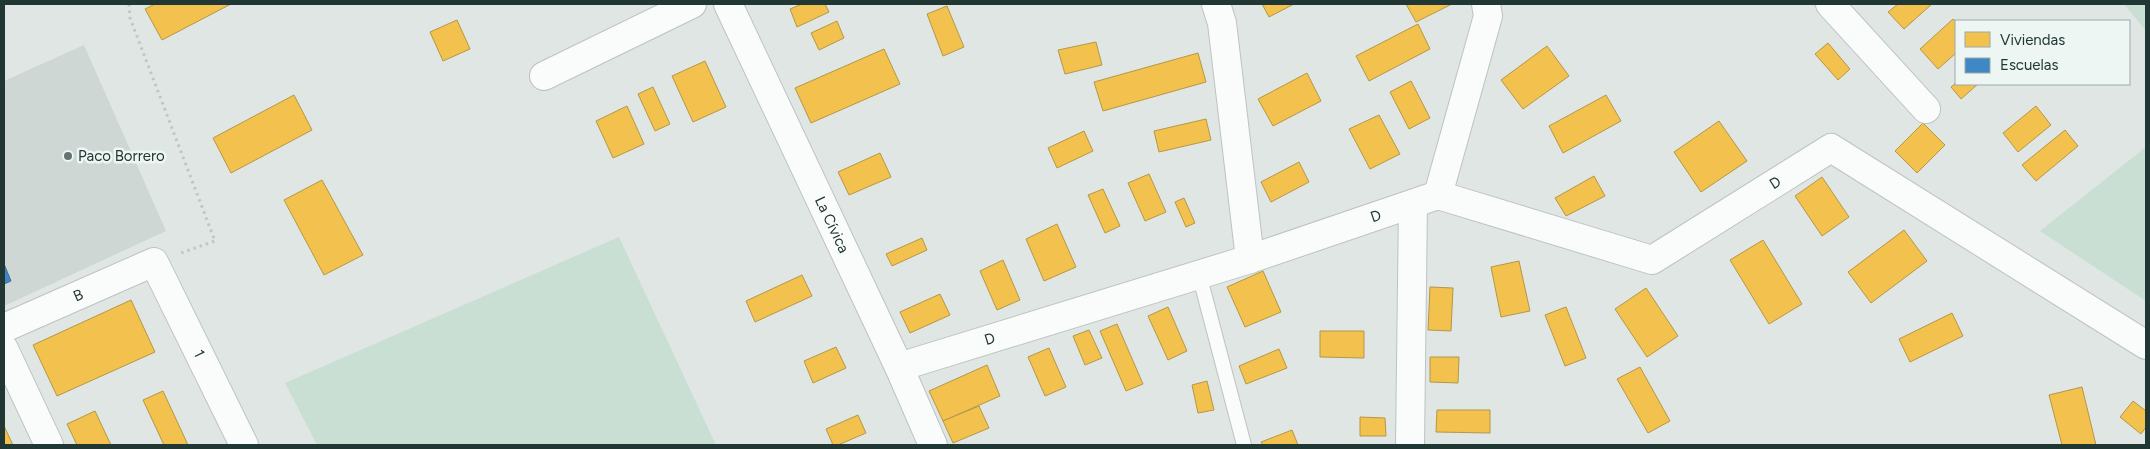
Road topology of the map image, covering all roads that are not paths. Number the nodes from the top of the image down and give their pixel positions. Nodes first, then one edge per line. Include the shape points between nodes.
1 (692, 4) edge
2 (728, 4) edge
3 (1216, 4) edge
4 (1830, 4) edge
5 (1494, 8) edge
6 (544, 76) dead end
7 (1926, 109) dead end
8 (1425, 200) junction
9 (1250, 259) junction
10 (154, 262) joint
11 (1199, 274) junction
12 (4, 328) edge
13 (2146, 345) edge
14 (4, 348) edge
15 (899, 367) junction
16 (49, 445) edge
17 (244, 445) edge
18 (934, 445) edge
19 (1244, 445) edge
20 (1410, 445) edge

1 - 6 street
2 - 15 street, La Cívica
3 - 9 street via 1222,24
4 - 7 street
5 - 8 street
8 - 9 street, D
8 - 13 street, D via 1652,260 1831,148
8 - 20 street
9 - 11 street, D
10 - 12 street, B
10 - 17 street, 1
11 - 15 street, D
11 - 19 lane
14 - 16 street
15 - 18 street, La Cívica

